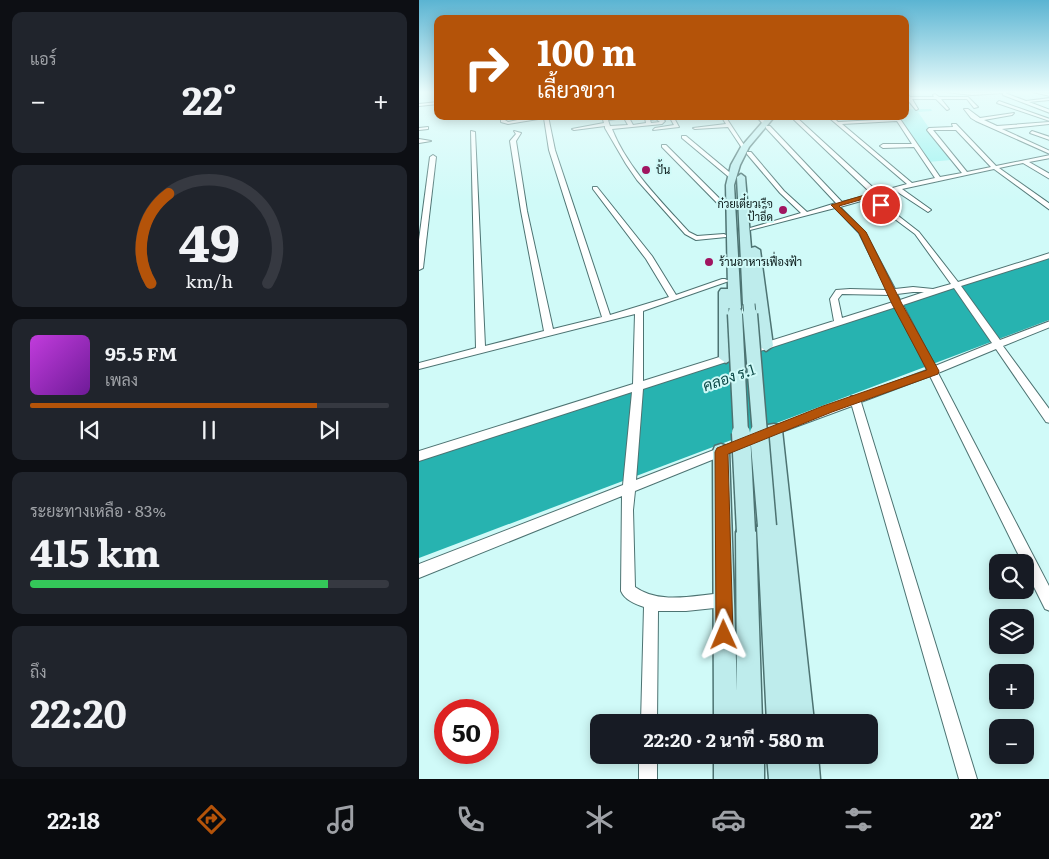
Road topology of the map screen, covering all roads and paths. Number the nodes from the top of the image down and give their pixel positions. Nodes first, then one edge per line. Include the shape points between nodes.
1 (548, 127) edge
2 (585, 127) edge
3 (608, 127) edge
4 (702, 127) edge
5 (731, 127) edge
6 (762, 127) edge
7 (771, 127) edge
8 (803, 127) edge
9 (842, 127) edge
10 (904, 127) edge
11 (950, 127) edge
12 (955, 127) edge
13 (1001, 127) edge
14 (419, 128) edge
15 (426, 128) dead end
16 (695, 128) dead end
17 (995, 128) joint
18 (574, 129) dead end
19 (473, 132) dead end
20 (516, 132) dead end
21 (1032, 132) dead end
22 (684, 137) dead end
23 (1049, 139) edge
24 (429, 141) dead end
25 (419, 142) edge
26 (915, 145) junction
27 (664, 146) dead end
28 (883, 146) dead end
29 (746, 150) junction
30 (1049, 156) edge
31 (433, 157) dead end
32 (1023, 161) junction
33 (744, 166) junction
34 (994, 167) junction
35 (965, 173) junction
36 (1049, 177) edge
37 (938, 179) junction
38 (731, 181) junction
39 (911, 185) junction
40 (595, 188) dead end
41 (897, 188) junction
42 (872, 195) junction
43 (837, 205) junction
44 (728, 206) junction
45 (1049, 208) edge
46 (928, 210) dead end
47 (806, 214) junction
48 (752, 229) junction
49 (724, 236) junction
50 (1049, 255) edge
51 (419, 268) edge
52 (725, 280) junction
53 (958, 287) junction
54 (891, 292) junction
55 (935, 292) junction
56 (674, 299) junction
57 (897, 304) junction
58 (742, 306) junction
59 (639, 310) junction
60 (607, 318) junction
61 (839, 322) junction
62 (1049, 324) edge
63 (549, 333) junction
64 (996, 342) junction
65 (766, 346) junction
66 (481, 350) junction
67 (726, 358) junction
68 (419, 366) edge
69 (934, 371) junction
70 (638, 386) junction
71 (855, 399) junction
72 (1049, 419) edge
73 (774, 430) junction
74 (721, 452) junction
75 (419, 456) edge
76 (629, 488) junction
77 (757, 529) junction
78 (419, 572) edge
79 (724, 600) junction
80 (651, 604) junction
81 (1049, 604) edge
82 (649, 714) edge
83 (726, 714) edge
84 (750, 714) edge
85 (778, 714) edge
86 (801, 714) edge
87 (649, 764) edge
88 (727, 764) edge
89 (751, 764) edge
90 (781, 764) edge
91 (806, 764) edge
92 (648, 779) edge
93 (727, 779) edge
94 (751, 779) edge
95 (782, 779) edge
96 (807, 779) edge
97 (967, 779) edge

1 - 60 street via 552,150
2 - 18 street
3 - 49 street via 631,168 687,233 696,238
4 - 16 street
5 - 29 street
6 - 29 main road
7 - 43 street
8 - 42 street
9 - 39 street
10 - 26 street
11 - 35 street via 929,129
12 - 34 street
13 - 17 street
14 - 15 street
17 - 30 street
19 - 66 street
20 - 63 street via 518,137 513,141 524,210
21 - 23 street
22 - 38 street
24 - 25 street
26 - 28 street
26 - 37 street
27 - 44 street via 722,205
29 - 33 main road
29 - 38 main road via 733,167
29 - 47 street
30 - 32 street
31 - 51 street
32 - 34 street
32 - 36 street
33 - 48 main road
33 - 58 main road via 740,183
34 - 35 street
34 - 45 street
35 - 37 street
37 - 39 street
38 - 44 main road
38 - 58 main road
39 - 41 street
40 - 56 street via 649,258
41 - 42 street
41 - 46 street
42 - 43 street
42 - 53 street via 917,233
43 - 47 street
43 - 54 street via 862,232
44 - 49 main road
47 - 48 street
48 - 65 main road
49 - 52 main road
50 - 53 street
52 - 56 street
52 - 67 main road
53 - 55 street
53 - 64 street
54 - 55 street via 912,288
54 - 57 street
54 - 61 street via 839,292 834,299
55 - 57 street
56 - 59 street
57 - 61 street
57 - 69 street
58 - 77 main road, bridge
59 - 60 street
59 - 70 street
60 - 63 street
61 - 65 street
62 - 64 street
63 - 66 street
64 - 69 street
64 - 72 street
65 - 67 street
66 - 68 street
67 - 70 street
69 - 71 street
69 - 81 street
70 - 75 street
70 - 76 street
71 - 73 street
71 - 97 street
73 - 74 street
73 - 86 main road
74 - 76 street
74 - 79 main road
76 - 78 street
76 - 80 street via 628,591 638,600
77 - 84 main road
77 - 85 main road
79 - 80 street
79 - 83 main road
80 - 82 street
87 - 92 street
88 - 93 main road
89 - 94 main road
90 - 95 main road
91 - 96 main road

